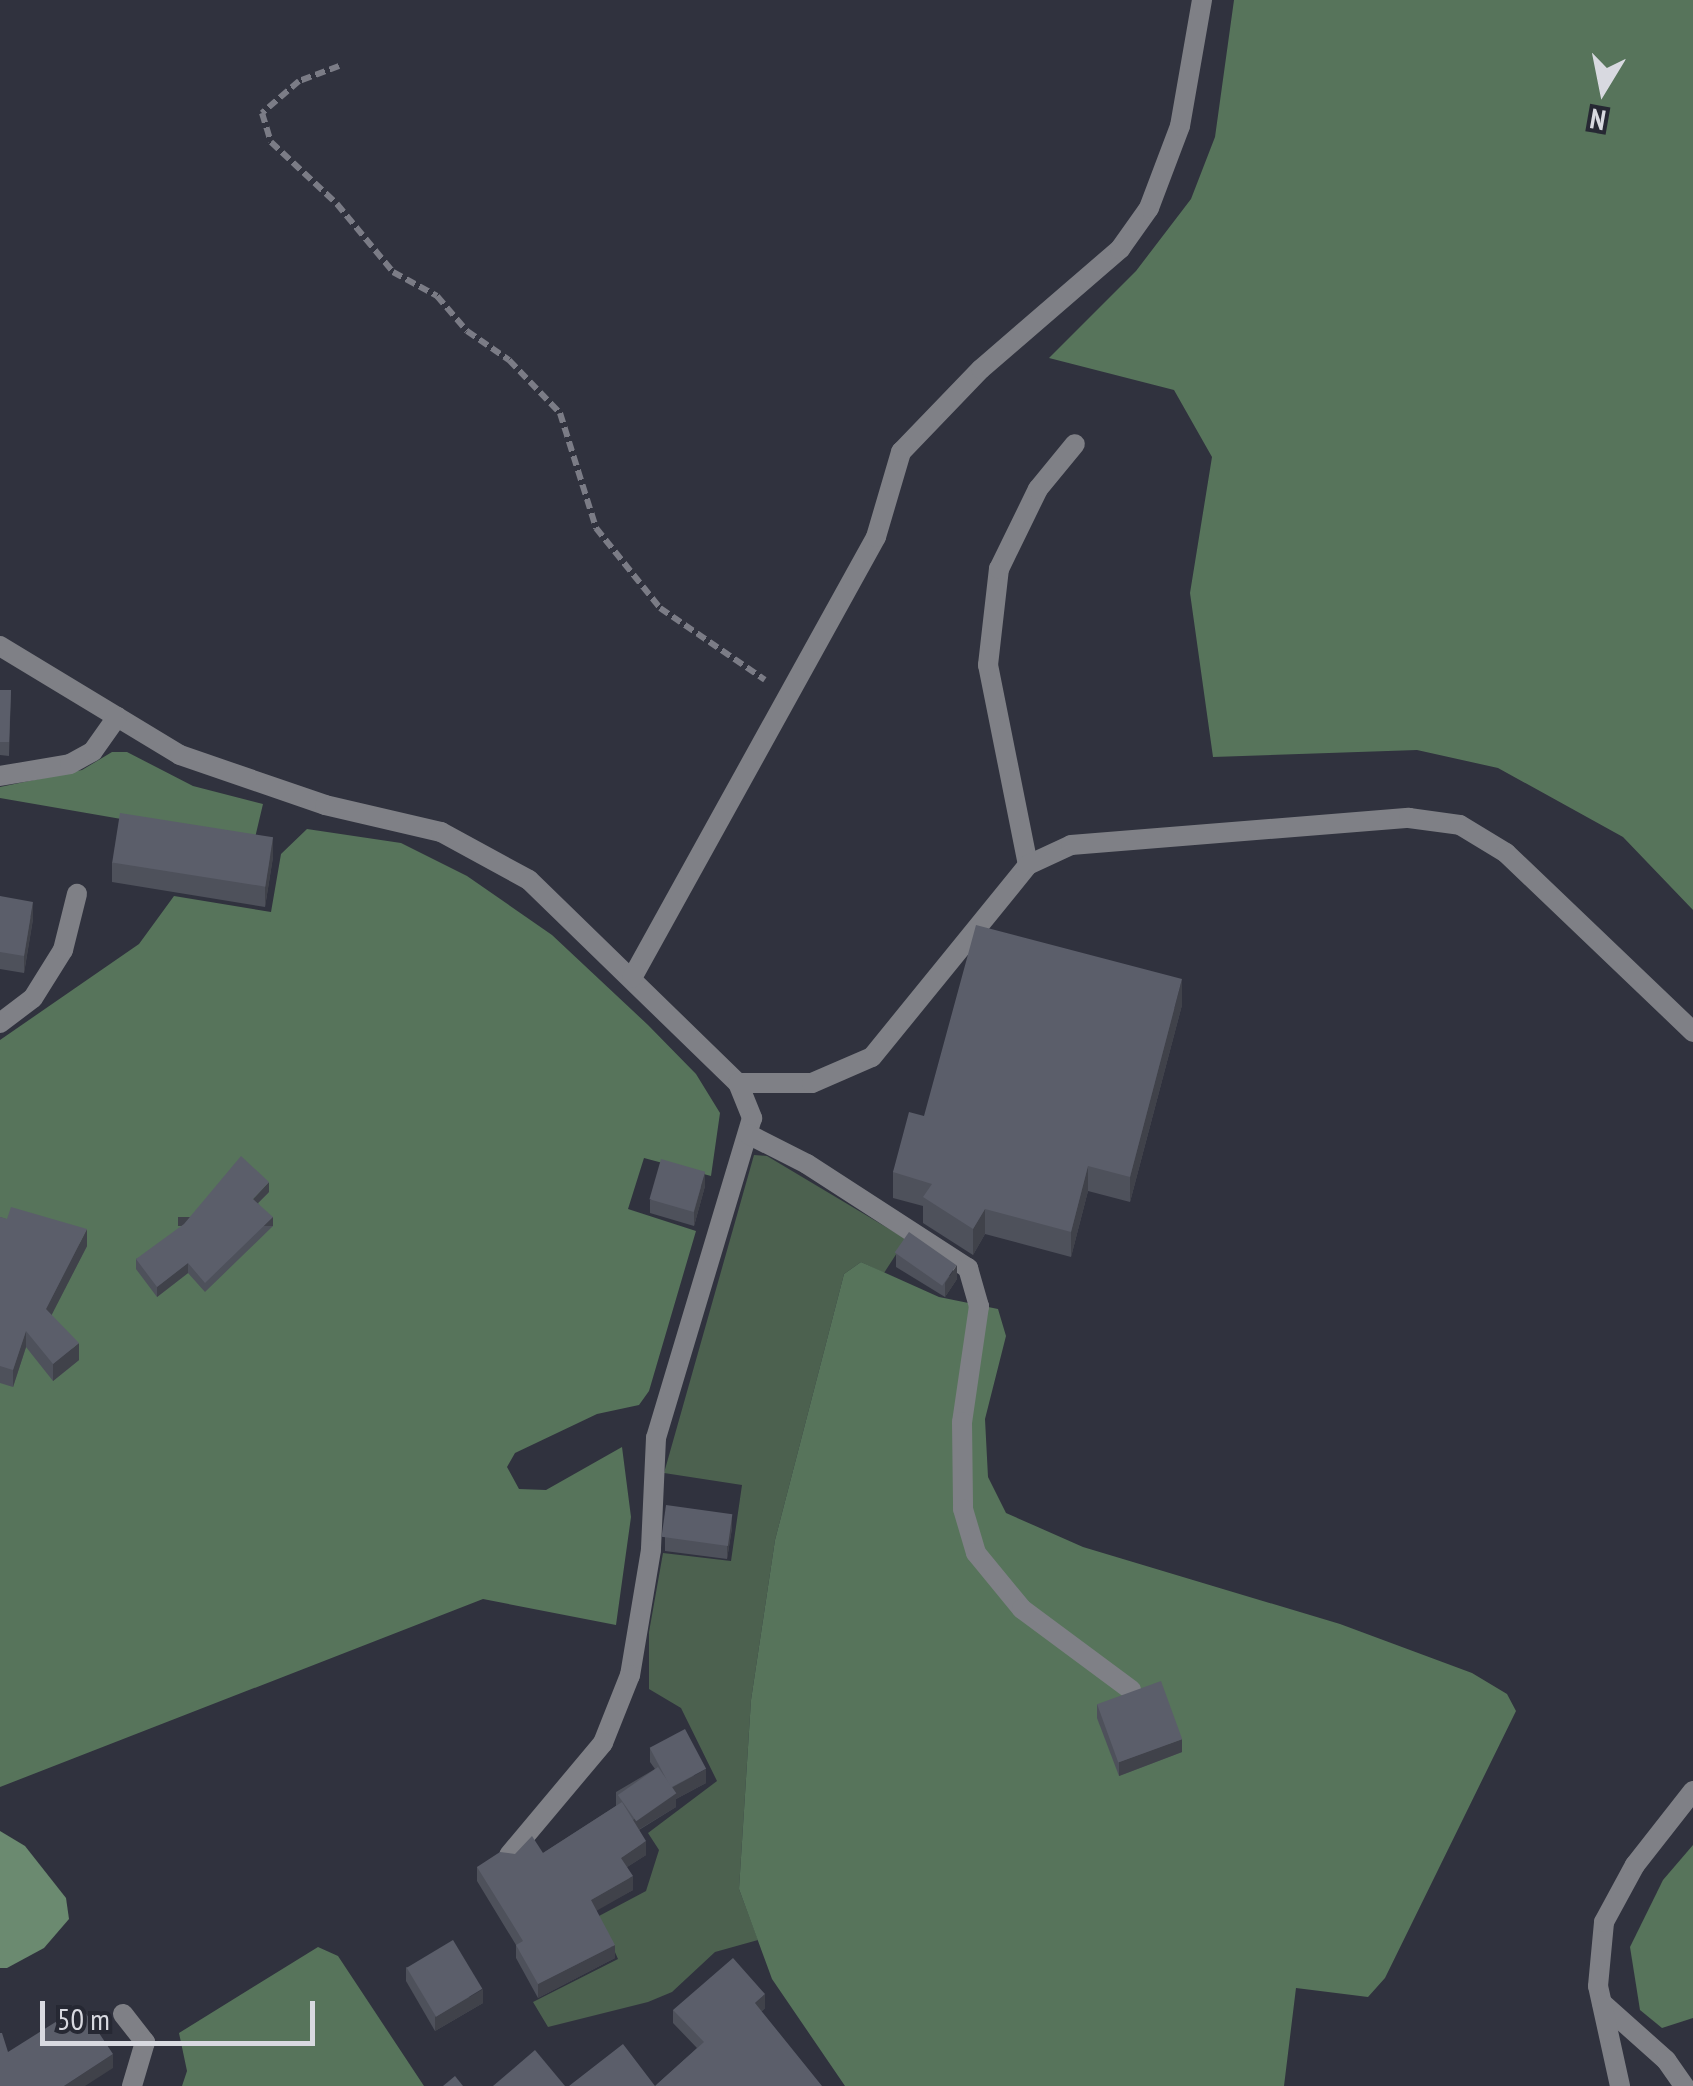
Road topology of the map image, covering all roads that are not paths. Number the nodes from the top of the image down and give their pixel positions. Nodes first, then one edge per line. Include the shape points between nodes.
1 (1202, 0) edge
2 (1075, 444) dead end
3 (0, 646) edge
4 (118, 717) junction
5 (0, 776) edge
6 (1028, 865) junction
7 (77, 894) dead end
8 (632, 978) junction
9 (0, 1023) edge
10 (1693, 1032) edge
11 (738, 1083) junction
12 (748, 1134) junction
13 (1130, 1690) edge
14 (1693, 1792) edge
15 (509, 1855) edge
16 (1602, 2003) junction
17 (122, 2014) dead end
18 (132, 2086) edge
19 (1620, 2086) edge
20 (1684, 2086) edge

1 - 8 street via 1180,126 1149,208 1120,249 981,370 901,452 876,536
2 - 6 street via 1038,488 1000,570 988,665
3 - 4 street
4 - 5 street via 93,751 70,764
4 - 8 street via 180,755 325,804 442,832 529,880
6 - 10 street via 1071,846 1409,818 1460,825 1506,852
6 - 11 street via 872,1057 812,1083
7 - 9 street via 63,950 33,998
8 - 11 street
11 - 12 street via 752,1118
12 - 13 street via 807,1164 968,1268 980,1306 962,1422 962,1509 976,1553 1022,1608
12 - 15 street via 656,1438 650,1550 630,1676 603,1743
14 - 16 street via 1635,1864 1604,1922
16 - 19 street
16 - 20 street via 1666,2060
17 - 18 street via 145,2042

